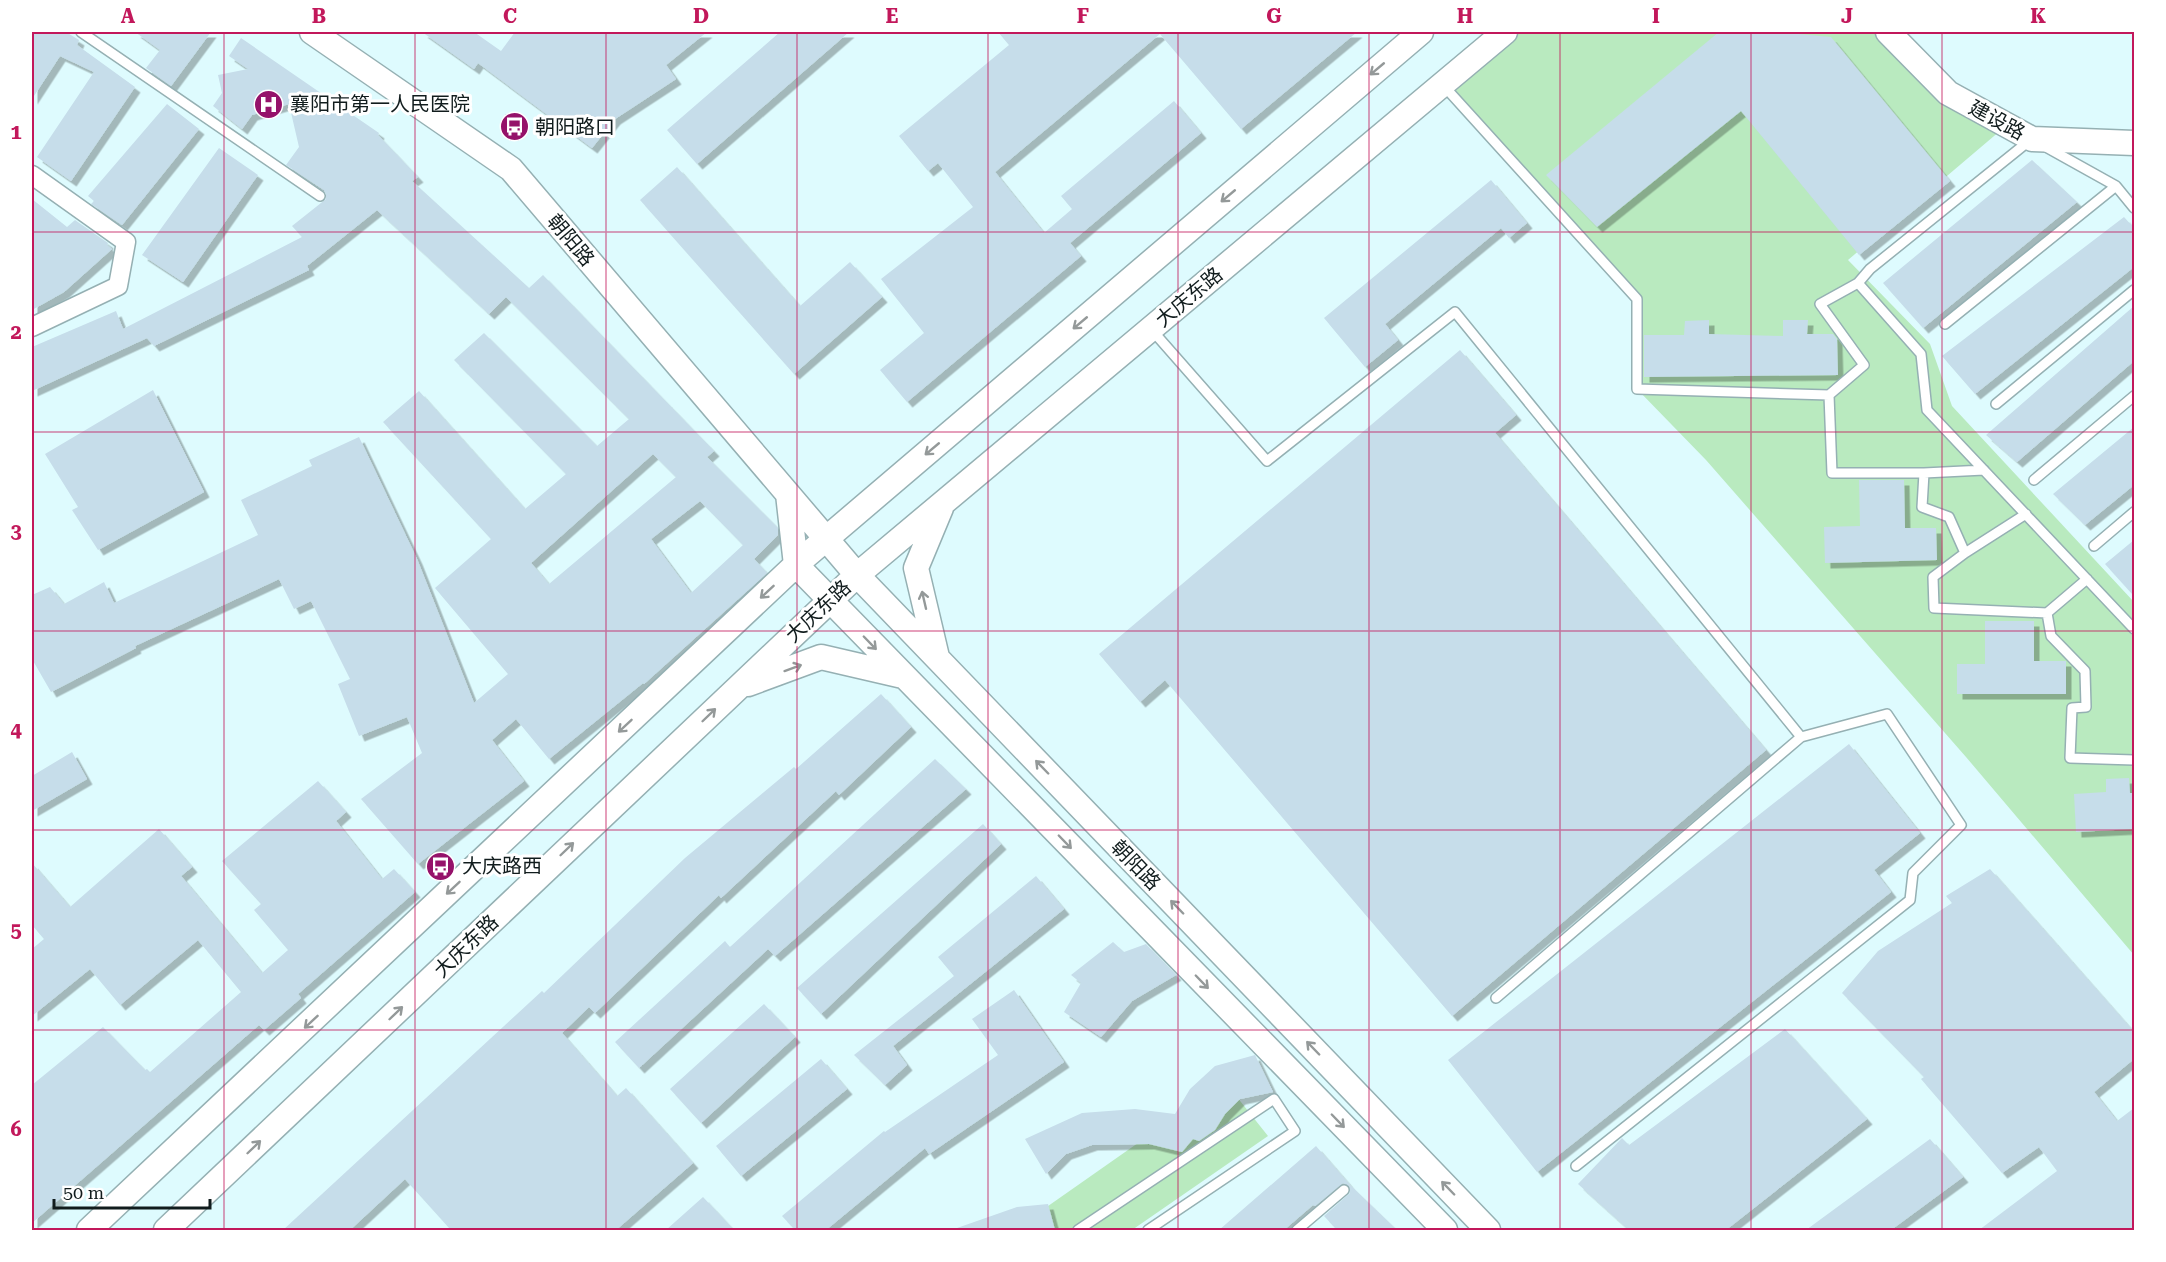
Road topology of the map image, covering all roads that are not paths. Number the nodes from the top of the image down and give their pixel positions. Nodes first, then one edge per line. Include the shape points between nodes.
1 (81, 32) edge
2 (312, 32) edge
3 (1421, 32) edge
4 (1505, 32) edge
5 (1887, 32) edge
6 (1443, 84) junction
7 (2032, 139) junction
8 (2134, 143) edge
9 (32, 175) edge
10 (2116, 186) junction
11 (320, 195) dead end
12 (2134, 208) edge
13 (1858, 283) junction
14 (2134, 291) edge
15 (1945, 324) dead end
16 (32, 327) edge
17 (1151, 329) junction
18 (1829, 395) junction
19 (2134, 396) edge
20 (1996, 404) dead end
21 (1984, 470) junction
22 (1924, 473) junction
23 (2034, 480) dead end
24 (788, 495) junction
25 (942, 503) junction
26 (2134, 512) edge
27 (2026, 514) junction
28 (826, 539) junction
29 (2094, 546) dead end
30 (1965, 553) junction
31 (796, 565) junction
32 (857, 575) junction
33 (2087, 579) junction
34 (829, 601) junction
35 (2047, 613) junction
36 (2134, 629) edge
37 (937, 657) junction
38 (903, 676) junction
39 (738, 688) junction
40 (1801, 736) junction
41 (2134, 760) edge
42 (1496, 998) dead end
43 (1576, 1166) dead end
44 (1344, 1190) dead end
45 (89, 1230) edge
46 (166, 1230) edge
47 (1078, 1230) edge
48 (1148, 1230) edge
49 (1297, 1230) edge
50 (1445, 1230) edge
51 (1488, 1230) edge

1 - 11 lane
2 - 24 main road, 朝阳路 via 511,170
3 -> 28 main road
4 - 6 main road, 大庆东路
5 - 7 main road, 建设路 via 1948,93
6 - 17 main road, 大庆东路
6 - 18 lane via 1637,299 1637,389
7 - 8 main road, 建设路
7 - 10 lane
7 - 13 lane via 1870,269
9 - 16 street via 126,242 118,286
10 - 12 lane
10 - 15 lane
13 - 18 lane via 1820,304 1864,365
13 - 21 lane via 1922,354 1927,410
14 - 20 lane
17 - 25 main road, 大庆东路
17 - 40 lane via 1267,461 1455,312
18 - 22 lane via 1832,472
19 - 23 lane
21 - 22 lane
21 - 27 lane
22 - 30 lane via 1922,507 1949,517
24 - 28 main road, 朝阳路
24 - 31 main road
25 - 32 main road, 大庆东路
37 -> 25 main road via 916,568
26 - 29 lane
27 - 30 lane
27 - 33 lane
28 - 31 main road
28 - 32 main road, 朝阳路
30 - 35 lane via 1933,577 1934,608
31 - 34 main road, 朝阳路
31 -> 45 main road
32 - 34 main road, 大庆东路
32 - 37 main road, 朝阳路
33 - 35 lane
33 - 36 lane
34 -> 38 main road, 朝阳路
34 - 39 main road, 大庆东路
35 - 41 lane via 2051,636 2085,671 2086,707 2072,708 2070,758
51 -> 37 main road, 朝阳路
39 -> 38 main road via 821,657
38 -> 50 main road, 朝阳路
46 -> 39 main road, 大庆东路
40 - 42 lane
40 - 43 lane via 1887,714 1961,825 1913,873 1910,900
44 - 49 lane
47 - 48 lane via 1274,1099 1295,1131

